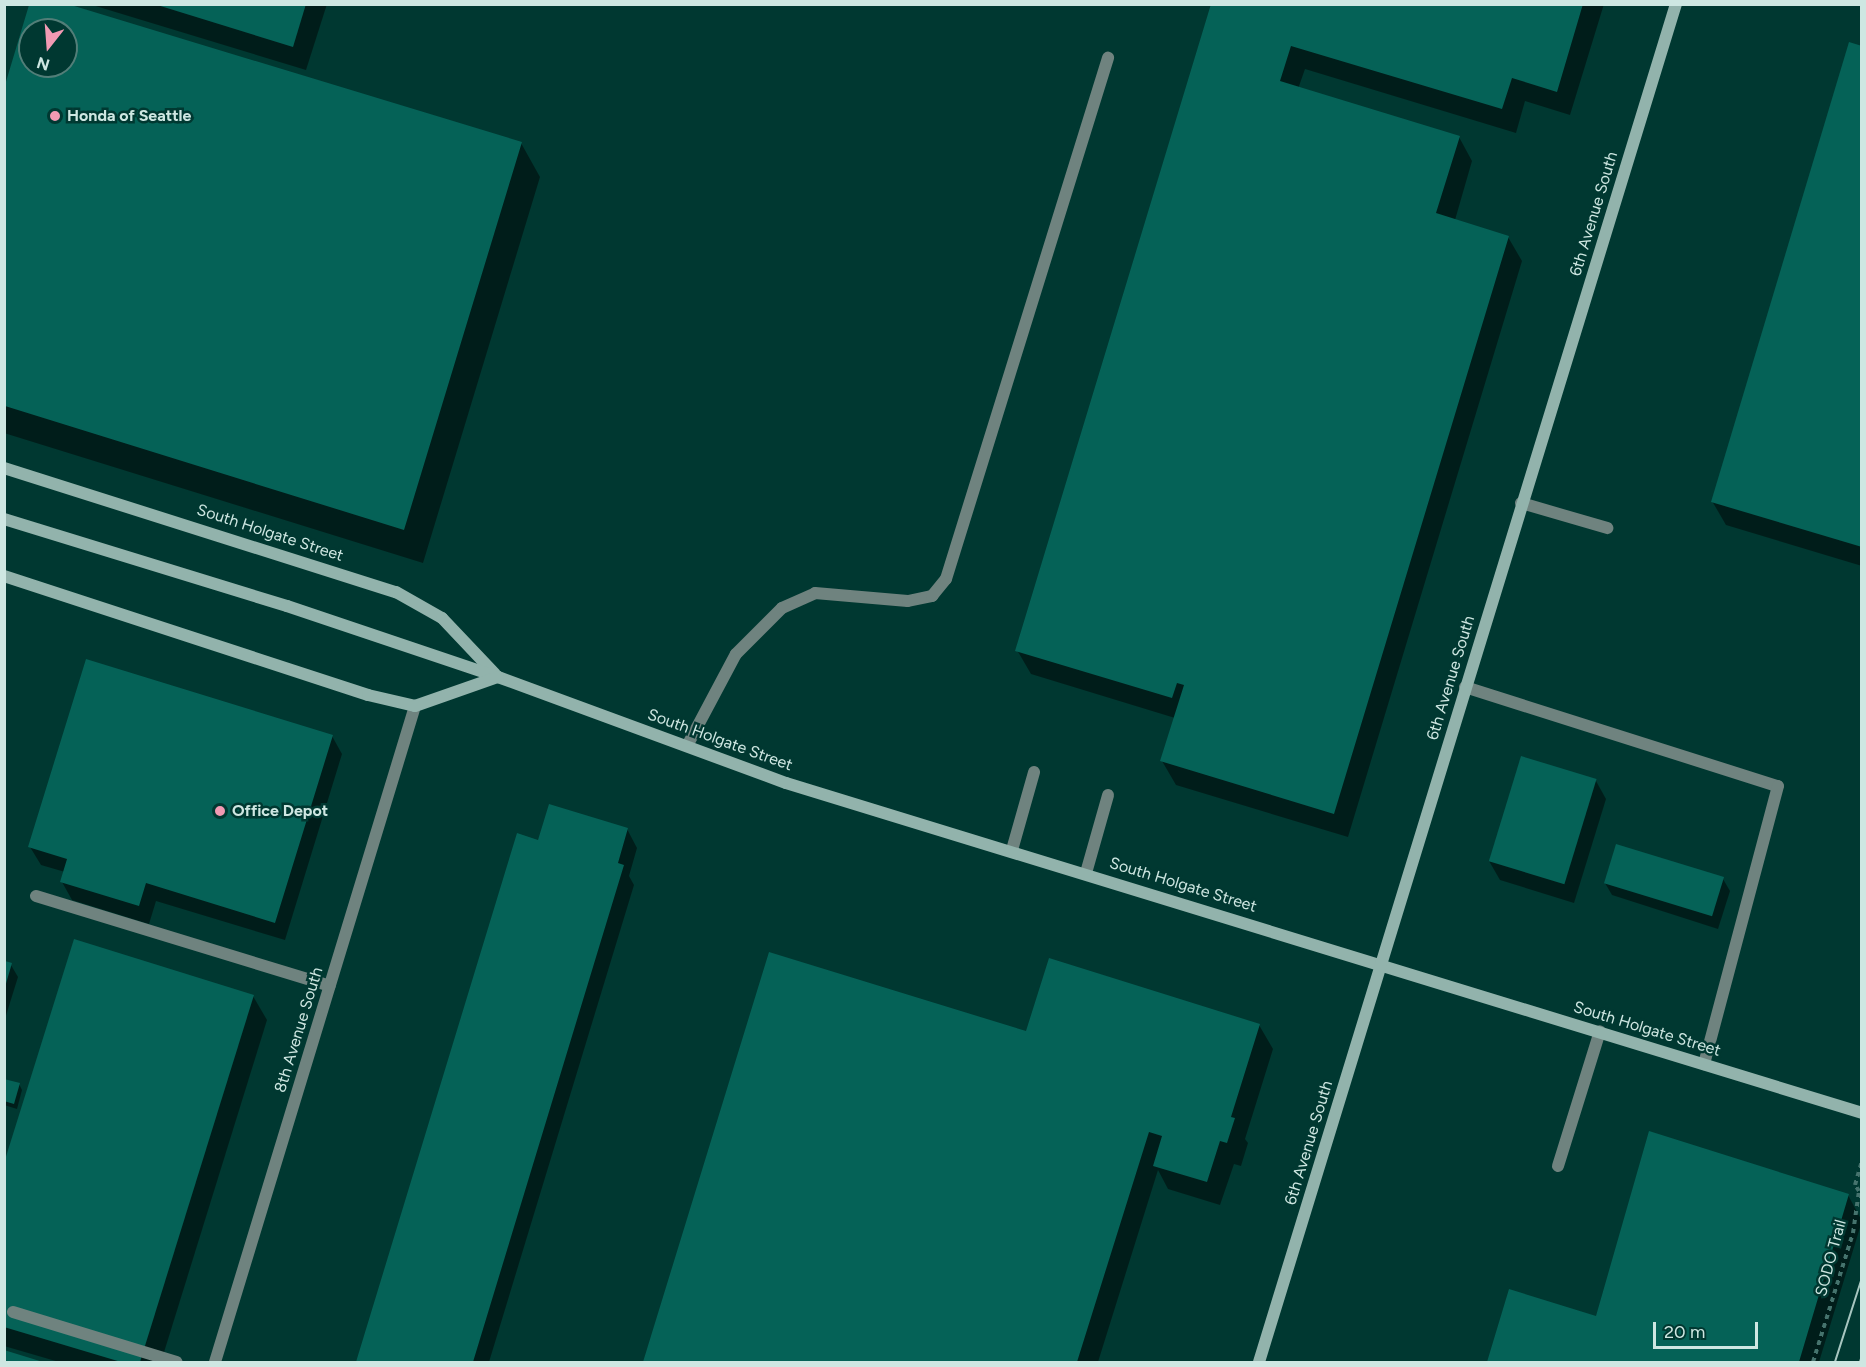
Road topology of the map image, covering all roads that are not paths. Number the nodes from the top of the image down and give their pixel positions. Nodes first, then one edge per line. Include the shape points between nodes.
1 (1676, 4) edge
2 (1108, 58) dead end
3 (4, 468) edge
4 (1521, 503) junction
5 (4, 519) edge
6 (1607, 528) dead end
7 (4, 576) edge
8 (498, 677) junction
9 (1465, 687) junction
10 (414, 706) junction
11 (687, 746) junction
12 (1034, 772) dead end
13 (1108, 795) dead end
14 (1012, 850) junction
15 (1086, 873) junction
16 (36, 897) dead end
17 (1381, 964) junction
18 (330, 986) junction
19 (1600, 1032) junction
20 (1704, 1064) junction
21 (1862, 1113) edge
22 (1558, 1166) dead end
23 (13, 1312) dead end
24 (177, 1362) edge
25 (215, 1362) edge
26 (1259, 1362) edge

1 - 4 main road, 6th Avenue South
2 - 11 street via 946,579 932,596 909,602 815,593 782,608 736,654
3 - 8 main road, South Holgate Street via 396,592 442,618
4 - 6 street
4 - 9 main road, 6th Avenue South
5 - 8 main road, South Holgate Street via 287,606
7 - 10 main road via 368,695
8 - 10 main road
8 - 11 main road, South Holgate Street
9 - 17 main road, 6th Avenue South
9 - 20 street via 1778,786
10 - 18 street, 8th Avenue South
11 - 14 main road, South Holgate Street via 786,783
12 - 14 street
13 - 15 street
14 - 15 main road, South Holgate Street
15 - 17 main road, South Holgate Street
16 - 18 street
17 - 19 main road, South Holgate Street
17 - 26 main road, 6th Avenue South
18 - 25 street, 8th Avenue South
19 - 20 main road, South Holgate Street
19 - 22 street
20 - 21 main road, South Holgate Street
23 - 24 street

